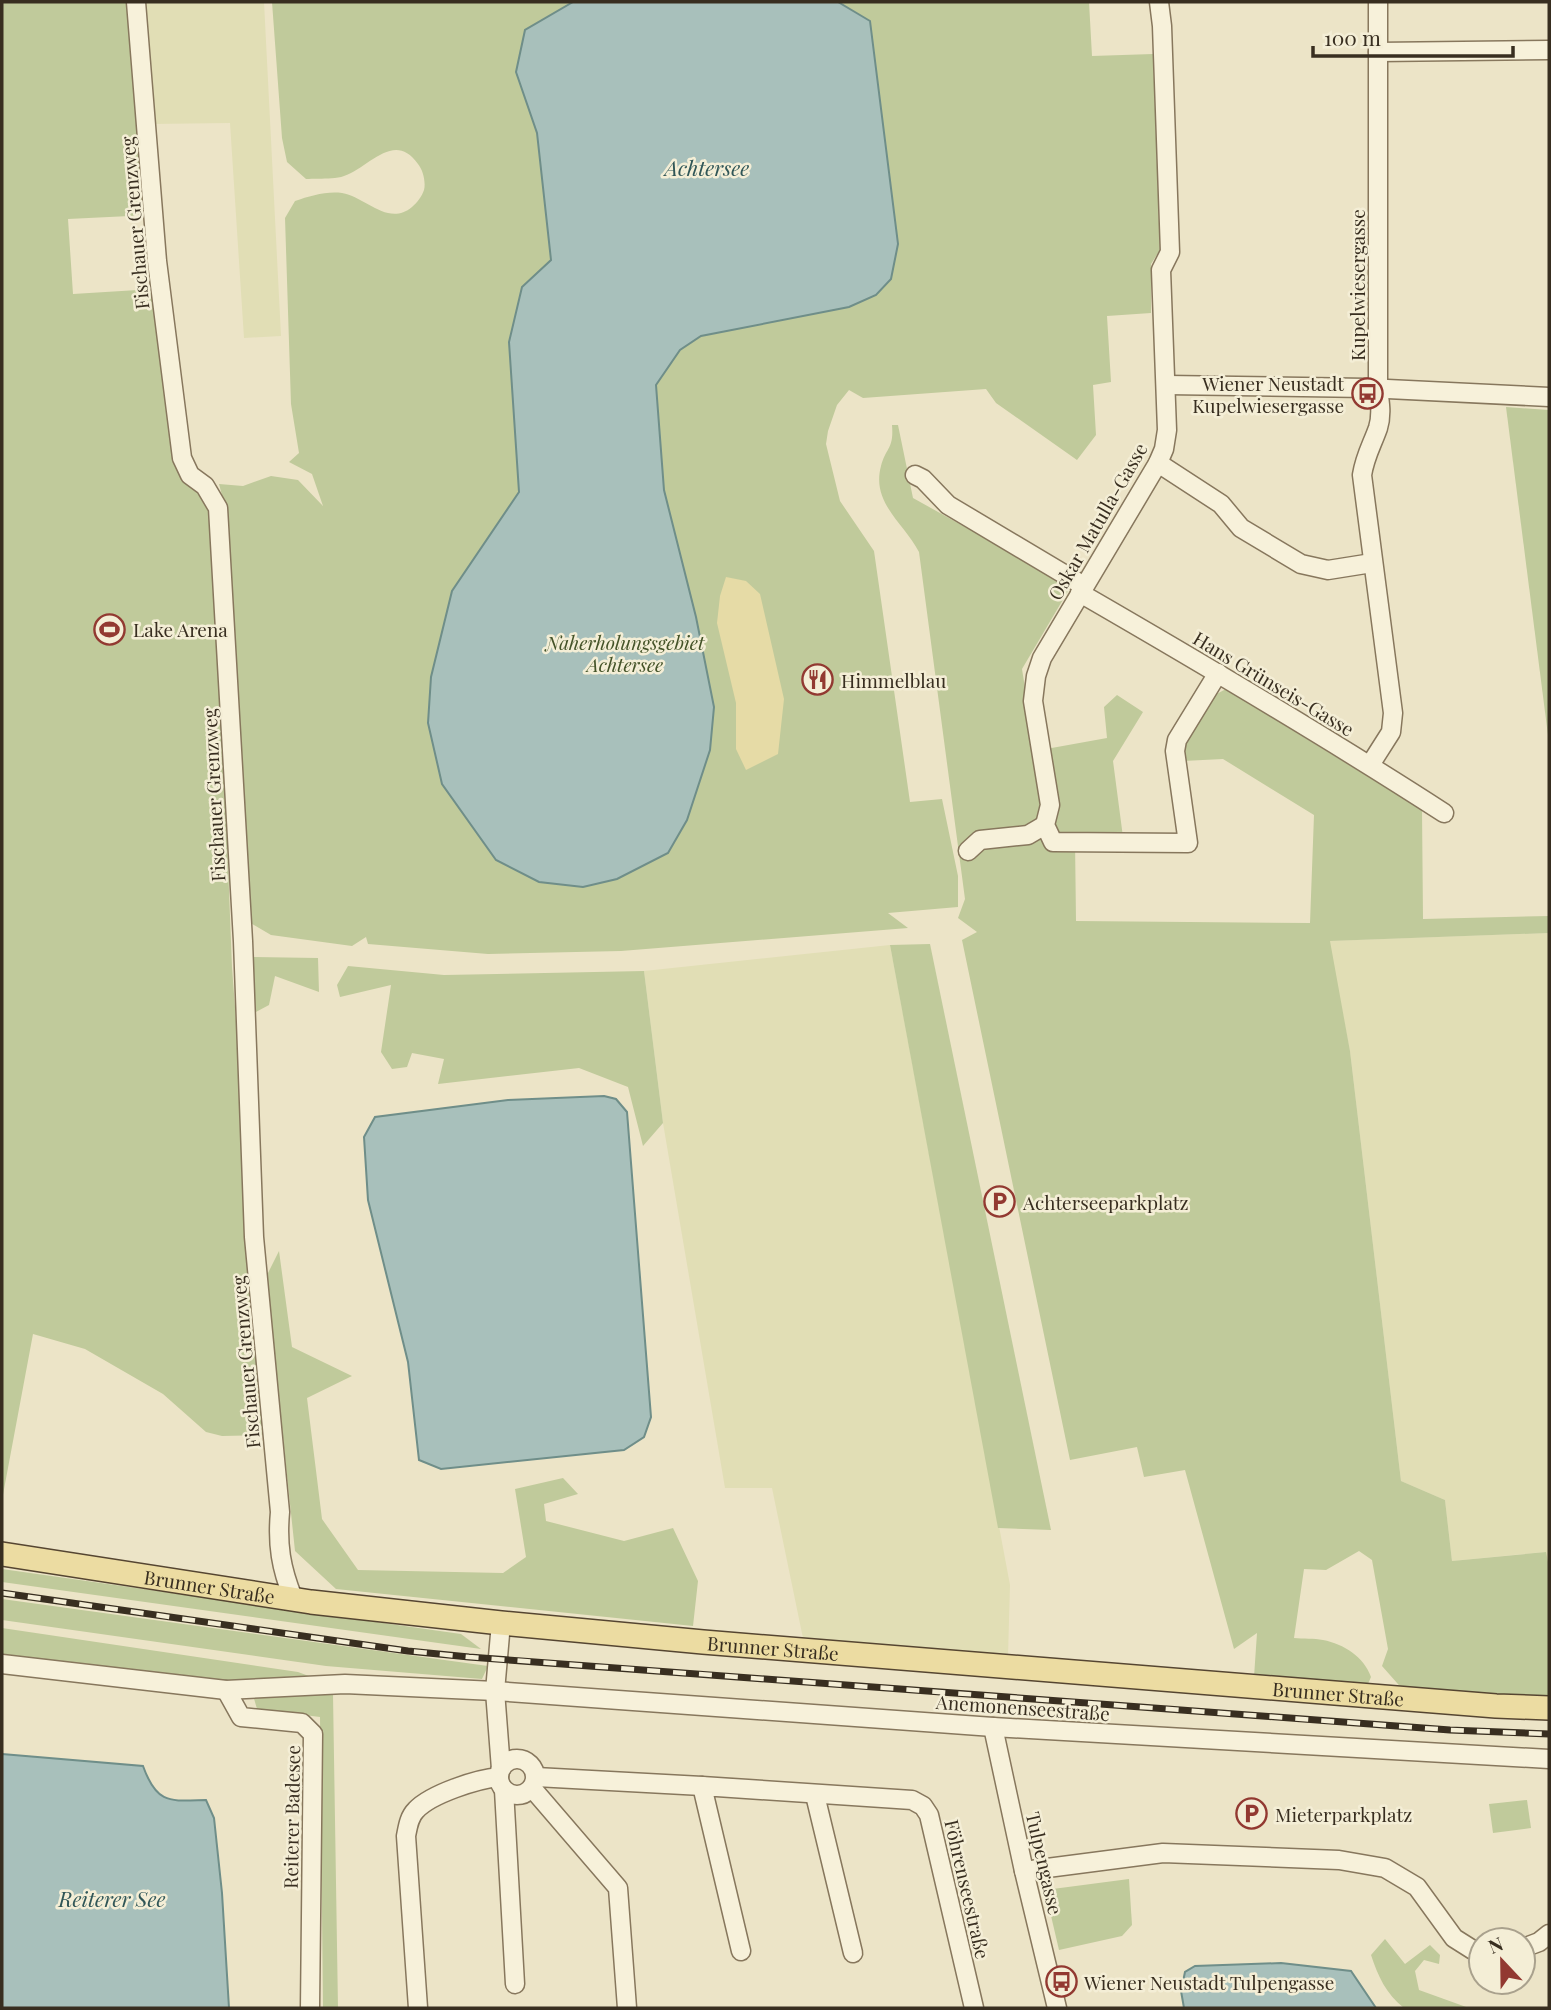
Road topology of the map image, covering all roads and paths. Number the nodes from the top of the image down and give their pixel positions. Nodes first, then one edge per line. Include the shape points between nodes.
1 (136, 2) edge
2 (1159, 2) edge
3 (1378, 2) edge
4 (1549, 50) edge
5 (1378, 52) junction
6 (1167, 385) junction
7 (1378, 389) junction
8 (1549, 397) edge
9 (1158, 463) junction
10 (915, 475) dead end
11 (1372, 563) junction
12 (1082, 589) junction
13 (1218, 673) junction
14 (1370, 765) junction
15 (1444, 813) dead end
16 (1045, 825) junction
17 (968, 851) dead end
18 (2, 1554) edge
19 (293, 1598) junction
20 (501, 1623) junction
21 (2, 1664) edge
22 (226, 1690) junction
23 (495, 1691) junction
24 (1549, 1707) edge
25 (993, 1727) junction
26 (499, 1728) junction
27 (1549, 1759) edge
28 (524, 1760) junction
29 (501, 1778) junction
30 (534, 1783) junction
31 (702, 1786) junction
32 (815, 1795) junction
33 (1024, 1871) junction
34 (1467, 1946) edge
35 (741, 1951) dead end
36 (853, 1953) dead end
37 (515, 1984) dead end
38 (310, 2008) edge
39 (418, 2008) edge
40 (627, 2008) edge
41 (974, 2008) edge
42 (1057, 2008) edge

1 - 19 street, Fischauer Grenzweg via 157,261 182,458 218,508 243,941 254,1237 280,1512 277,1540
2 - 6 street, Oskar Matulla-Gasse via 1170,252 1161,270
3 - 5 street, Kupelwiesergasse
4 - 5 street
5 - 7 street, Kupelwiesergasse
6 - 7 street
6 - 9 street, Oskar Matulla-Gasse via 1167,430
7 - 8 street
7 - 11 street, Kupelwiesergasse via 1379,426 1362,475
9 - 11 street via 1221,504 1241,528 1301,565 1328,570
9 - 12 street, Oskar Matulla-Gasse
10 - 12 street, Hans Grünseis-Gasse via 948,505
11 - 14 street, Kupelwiesergasse via 1393,713 1391,732
12 - 13 street, Hans Grünseis-Gasse
12 - 16 street, Oskar Matulla-Gasse via 1036,676 1033,701 1051,805
13 - 14 street, Hans Grünseis-Gasse
13 - 16 street via 1177,740 1175,751 1188,843 1053,842
14 - 15 street, Hans Grünseis-Gasse
16 - 17 street via 1028,835 980,840
18 - 19 main road, Brunner Straße
19 - 20 main road, Brunner Straße
20 - 23 street
20 - 24 main road, Brunner Straße
21 - 22 street
22 - 23 street via 345,1684
22 - 38 street, Reiterer Badesee via 241,1717 302,1723 313,1734
23 - 25 street, Anemonenseestraße
23 - 26 street
25 - 27 street, Anemonenseestraße
25 - 33 street, Tulpengasse
26 - 28 street
26 - 29 street
28 - 29 street via 508,1761
28 - 30 street via 532,1767
29 - 30 street via 509,1794 521,1795
29 - 37 street
29 - 39 street via 483,1778 427,1801 408,1823
30 - 31 street, Föhrenseestraße
30 - 40 street via 618,1888
31 - 32 street, Föhrenseestraße
31 - 35 street
32 - 36 street
32 - 41 street, Föhrenseestraße via 912,1800 923,1806 929,1815
33 - 34 street via 1163,1853 1350,1862 1385,1868 1417,1887 1454,1938
33 - 42 street, Tulpengasse

